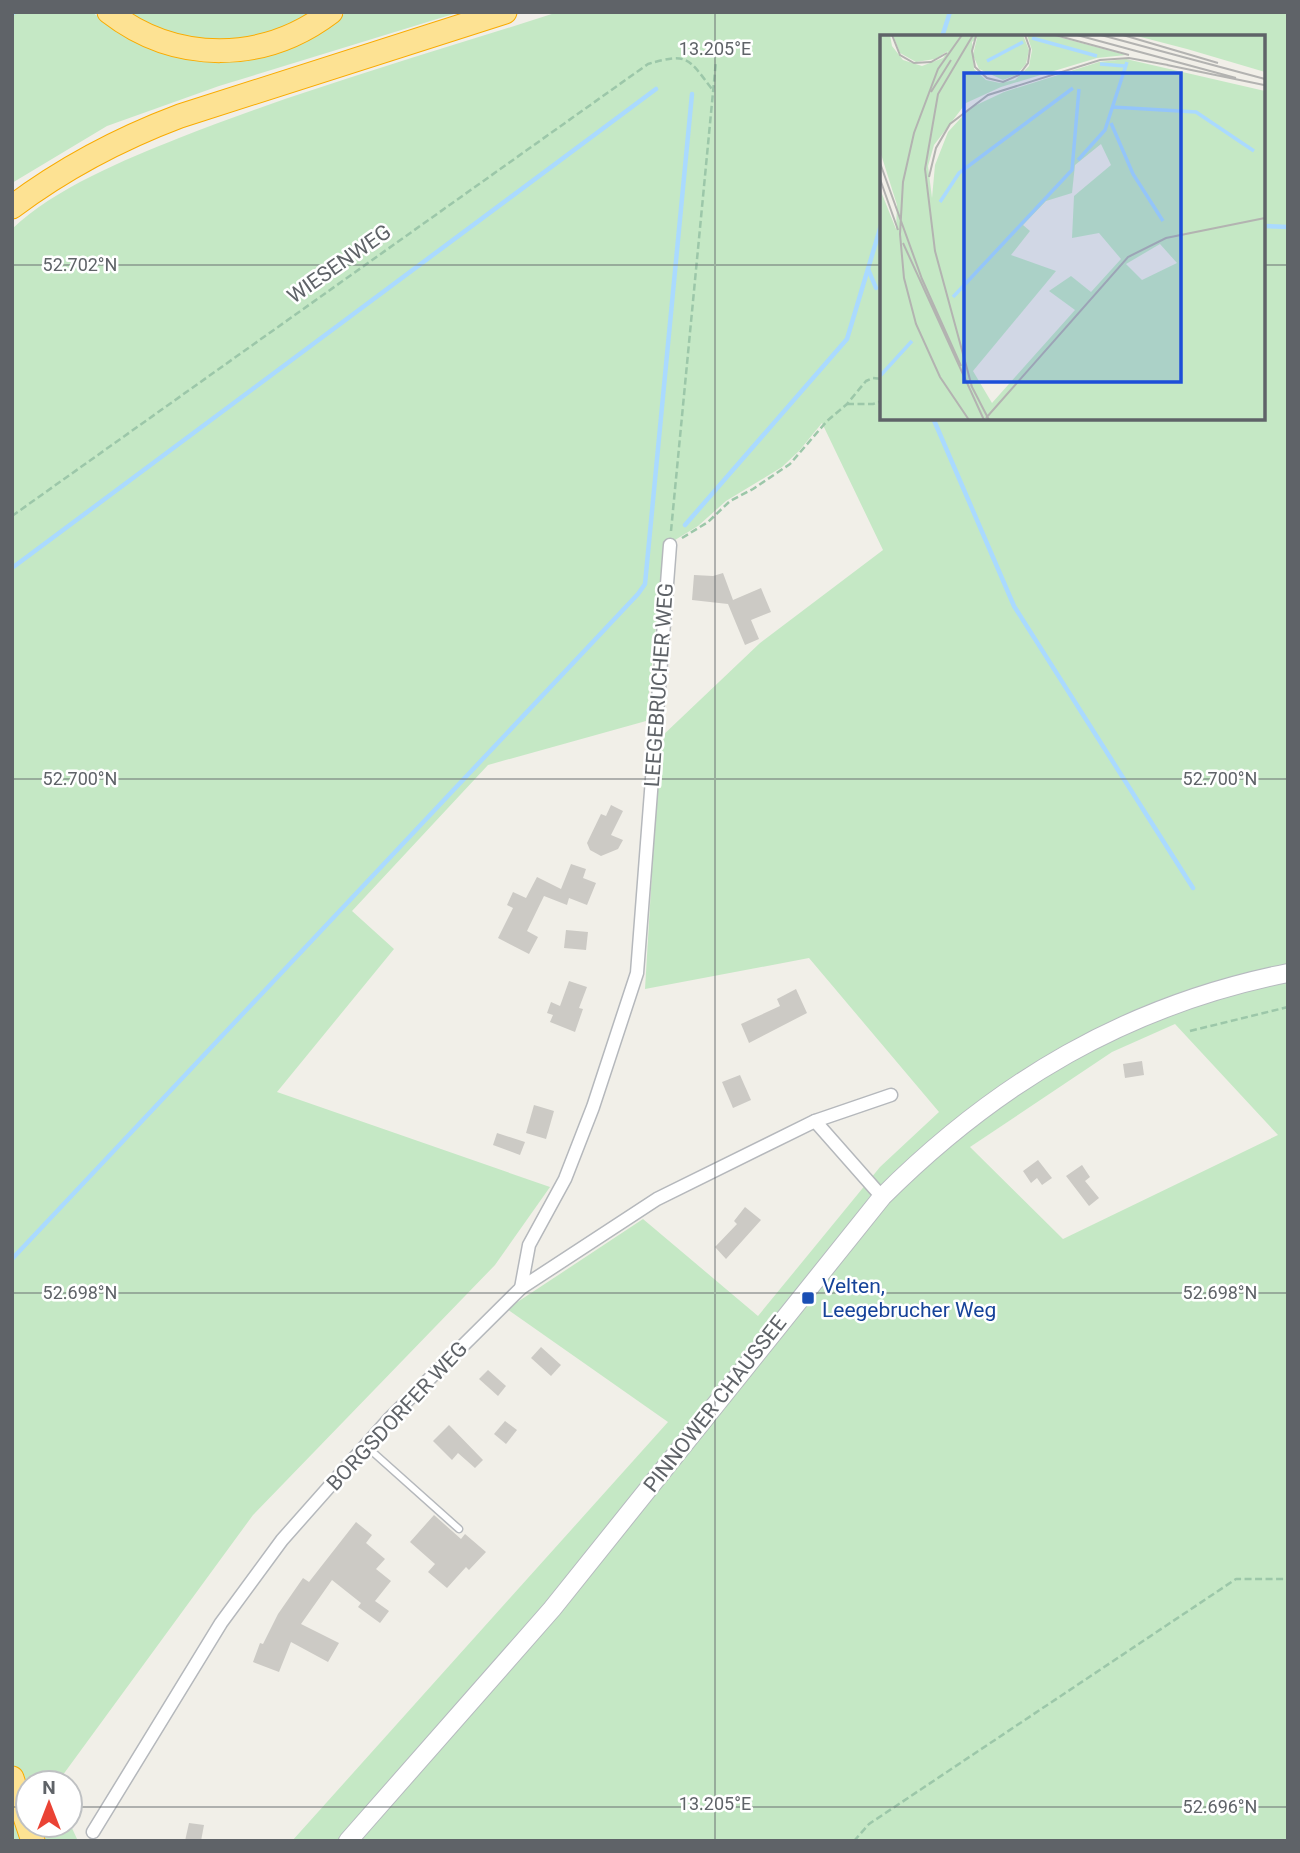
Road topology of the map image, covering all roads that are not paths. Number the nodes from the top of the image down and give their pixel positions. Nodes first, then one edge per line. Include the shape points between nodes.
1 (109, 12) edge
2 (331, 12) edge
3 (506, 12) edge
4 (12, 207) edge
5 (670, 545) road end
6 (1288, 973) edge
7 (891, 1095) dead end
8 (815, 1121) junction
9 (881, 1197) junction
10 (521, 1288) junction
11 (366, 1446) junction
12 (459, 1529) dead end
13 (12, 1778) edge
14 (12, 1816) edge
15 (93, 1832) dead end
16 (25, 1841) edge
17 (33, 1841) edge
18 (348, 1841) edge

1 - 2 highway via 161,41 217,52 278,42
3 - 4 highway via 140,131 67,169
5 - 10 street, LEEGEBRUCHER WEG via 636,973 570,1167 529,1245
6 - 9 main road, PINNOWER CHAUSSEE via 1182,1001 1048,1063 936,1144
7 - 8 street, BORGSDORFER WEG
8 - 9 street
8 - 10 street, BORGSDORFER WEG via 657,1199
9 - 18 main road, PINNOWER CHAUSSEE via 552,1609
10 - 11 street, BORGSDORFER WEG
11 - 12 lane
11 - 15 street, BORGSDORFER WEG via 282,1540 221,1623
13 - 17 highway
14 - 16 highway

